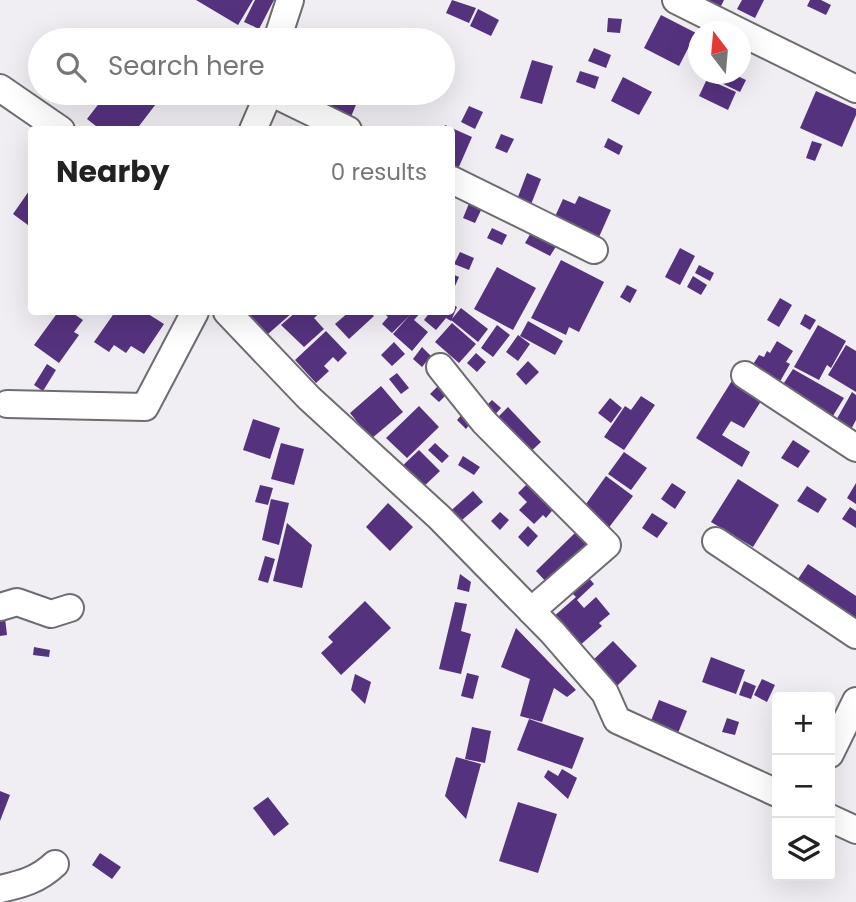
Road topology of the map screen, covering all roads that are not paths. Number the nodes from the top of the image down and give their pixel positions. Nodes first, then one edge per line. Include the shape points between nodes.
1 (290, 0) edge
2 (676, 0) edge
3 (718, 21) edge
4 (281, 28) edge
5 (751, 37) edge
6 (0, 88) edge
7 (856, 89) edge
8 (265, 105) edge
9 (296, 105) edge
10 (55, 126) edge
11 (255, 126) edge
12 (340, 126) edge
13 (455, 181) edge
14 (594, 250) dead end
15 (193, 315) edge
16 (230, 315) edge
17 (440, 366) dead end
18 (745, 375) dead end
19 (7, 404) dead end
20 (856, 449) edge
21 (716, 541) dead end
22 (0, 607) edge
23 (70, 608) dead end
24 (531, 611) junction
25 (856, 635) edge
26 (856, 701) edge
27 (835, 744) edge
28 (772, 792) edge
29 (835, 820) edge
30 (856, 830) edge
31 (55, 864) dead end
32 (0, 889) edge

1 - 4 street
2 - 3 street
5 - 7 street
6 - 10 street
8 - 11 street
9 - 12 street
13 - 14 street
15 - 19 street via 145,407
16 - 24 street via 309,398 439,517
17 - 24 street via 484,422 607,545
18 - 20 street
21 - 25 street
22 - 23 street via 18,601 51,614
24 - 28 street via 605,693 618,720
26 - 27 street
29 - 30 street
31 - 32 street via 28,883

